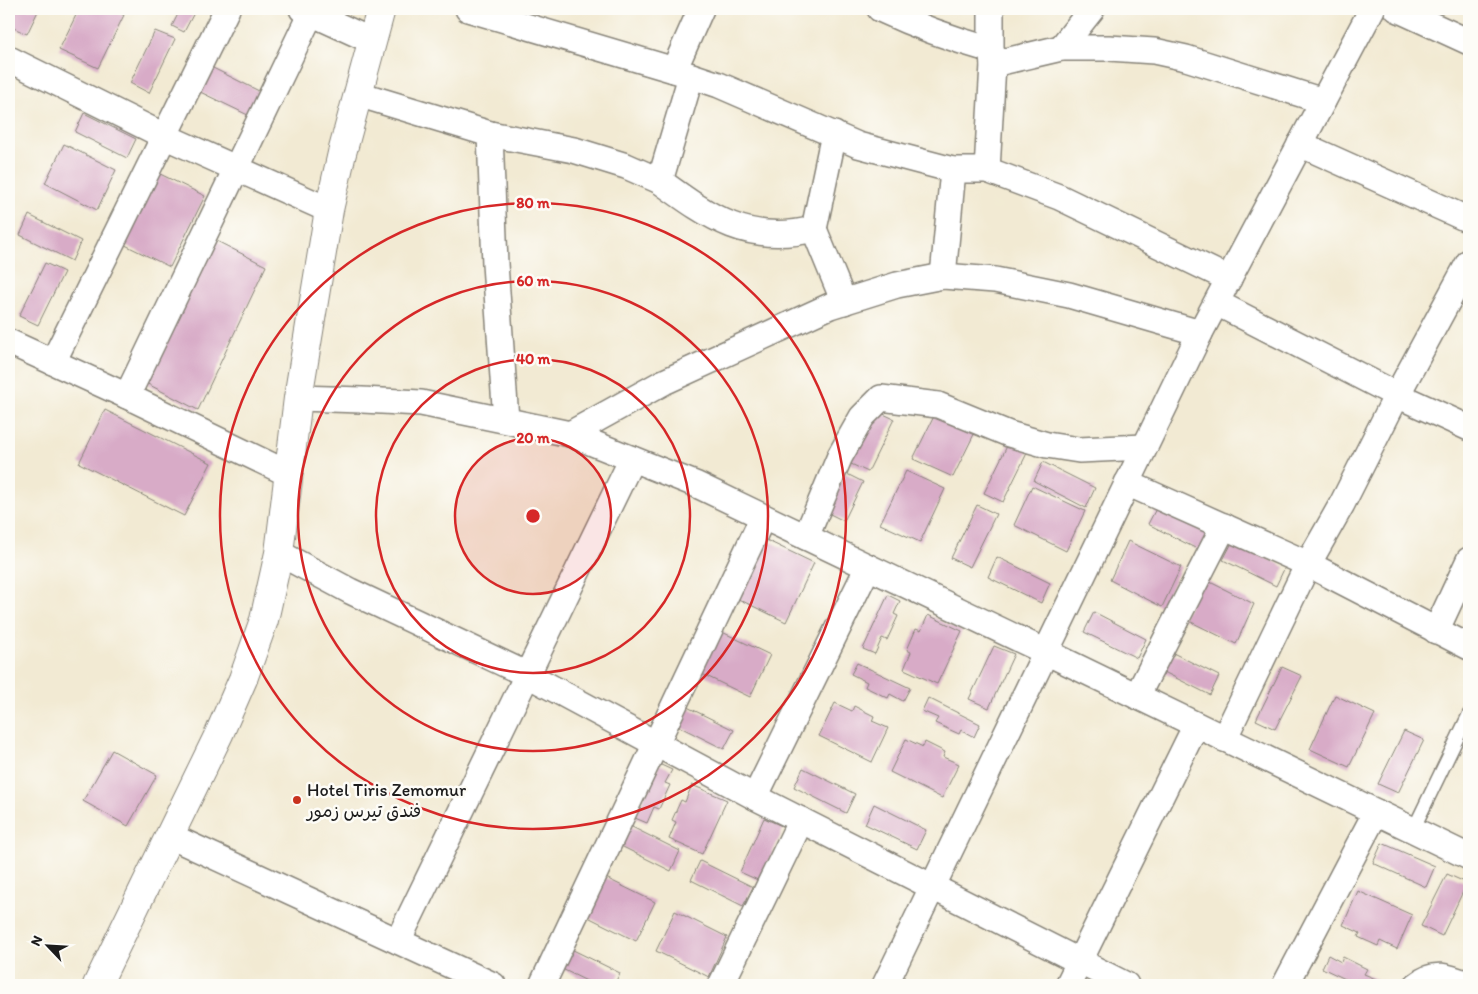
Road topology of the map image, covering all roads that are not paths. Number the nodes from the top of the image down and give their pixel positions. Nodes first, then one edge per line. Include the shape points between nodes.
1 (227, 9) edge
2 (381, 9) edge
3 (468, 9) edge
4 (701, 9) edge
5 (880, 9) edge
6 (991, 9) edge
7 (1092, 9) edge
8 (1372, 9) edge
9 (1397, 9) edge
10 (307, 11) edge
11 (372, 41) junction
12 (1469, 42) edge
13 (1061, 48) junction
14 (992, 57) junction
15 (9, 59) edge
16 (683, 73) junction
17 (358, 94) junction
18 (1323, 101) junction
19 (490, 134) junction
20 (834, 134) junction
21 (164, 136) junction
22 (1300, 144) junction
23 (235, 169) junction
24 (953, 170) junction
25 (987, 170) junction
26 (660, 182) junction
27 (328, 210) junction
28 (1469, 220) edge
29 (814, 229) junction
30 (1469, 262) edge
31 (942, 276) junction
32 (1229, 280) junction
33 (844, 302) junction
34 (1217, 303) junction
35 (1200, 333) junction
36 (9, 342) edge
37 (53, 362) junction
38 (1397, 395) junction
39 (127, 396) junction
40 (298, 398) junction
41 (506, 420) junction
42 (1469, 428) edge
43 (570, 434) junction
44 (1144, 447) junction
45 (632, 459) junction
46 (289, 474) junction
47 (1127, 483) junction
48 (763, 517) junction
49 (1224, 526) junction
50 (806, 537) junction
51 (279, 553) junction
52 (1469, 560) edge
53 (1308, 564) junction
54 (868, 567) junction
55 (1436, 632) junction
56 (1469, 647) edge
57 (1046, 652) junction
58 (528, 675) junction
59 (1137, 696) junction
60 (1469, 714) edge
61 (1196, 725) junction
62 (1224, 739) junction
63 (655, 745) junction
64 (755, 797) junction
65 (1376, 812) junction
66 (800, 820) junction
67 (1413, 830) junction
68 (170, 836) junction
69 (1469, 857) edge
70 (932, 887) junction
71 (398, 942) junction
72 (1079, 962) junction
73 (894, 982) edge
74 (97, 985) edge
75 (493, 985) edge
76 (542, 985) edge
77 (721, 985) edge
78 (1068, 985) edge
79 (1126, 985) edge
80 (1286, 985) edge
81 (1417, 985) edge
82 (1469, 985) edge

1 - 21 street
2 - 11 highway
3 - 16 street
4 - 16 street
5 - 14 street
6 - 14 street
7 - 13 street
8 - 18 street
9 - 12 street
10 - 11 street
10 - 23 street
11 - 17 highway
13 - 14 street
13 - 18 street via 1154,51
14 - 25 street
15 - 21 street
16 - 20 street
16 - 26 street
17 - 19 street
17 - 27 highway
18 - 22 street
19 - 26 street via 574,150 626,166
19 - 41 street
20 - 24 street via 858,145
20 - 29 street
21 - 23 street
21 - 37 street
22 - 28 street
22 - 32 street
23 - 27 street
23 - 39 street
24 - 25 street
24 - 31 street
25 - 32 street via 1059,197
26 - 29 street via 722,222 746,230 775,235
27 - 40 highway
29 - 33 street
30 - 38 street
31 - 33 street via 897,285
31 - 35 street via 995,280 1069,295
32 - 34 street
33 - 43 street via 672,378
34 - 35 street
34 - 38 street
35 - 44 street
36 - 37 street
37 - 39 street
38 - 42 street
38 - 53 street
39 - 46 street
40 - 41 street via 421,404
40 - 46 highway
41 - 43 street
43 - 45 street
44 - 47 street
44 - 50 street via 1079,450 1047,445 1009,434 938,405 881,398 862,417 840,456
45 - 48 street via 695,484
45 - 58 street
46 - 51 highway
47 - 49 street
47 - 57 street
48 - 50 street
48 - 63 street
49 - 53 street
49 - 59 street
50 - 54 street
51 - 58 street via 350,591
51 - 68 highway via 264,620 243,680
52 - 55 street
53 - 55 street
53 - 62 street
54 - 57 street
54 - 64 street
55 - 56 street
57 - 59 street
57 - 70 street
58 - 63 street
58 - 71 street
59 - 61 street
60 - 67 lane
61 - 62 street
61 - 72 street
62 - 65 street
63 - 64 street
63 - 76 street
64 - 66 street
65 - 67 street
65 - 80 street
66 - 70 street
66 - 77 street
67 - 69 street
68 - 71 street
68 - 74 highway
70 - 72 street
70 - 73 street
71 - 75 street
72 - 78 street
72 - 79 street
81 - 82 street via 1424,979 1450,976

